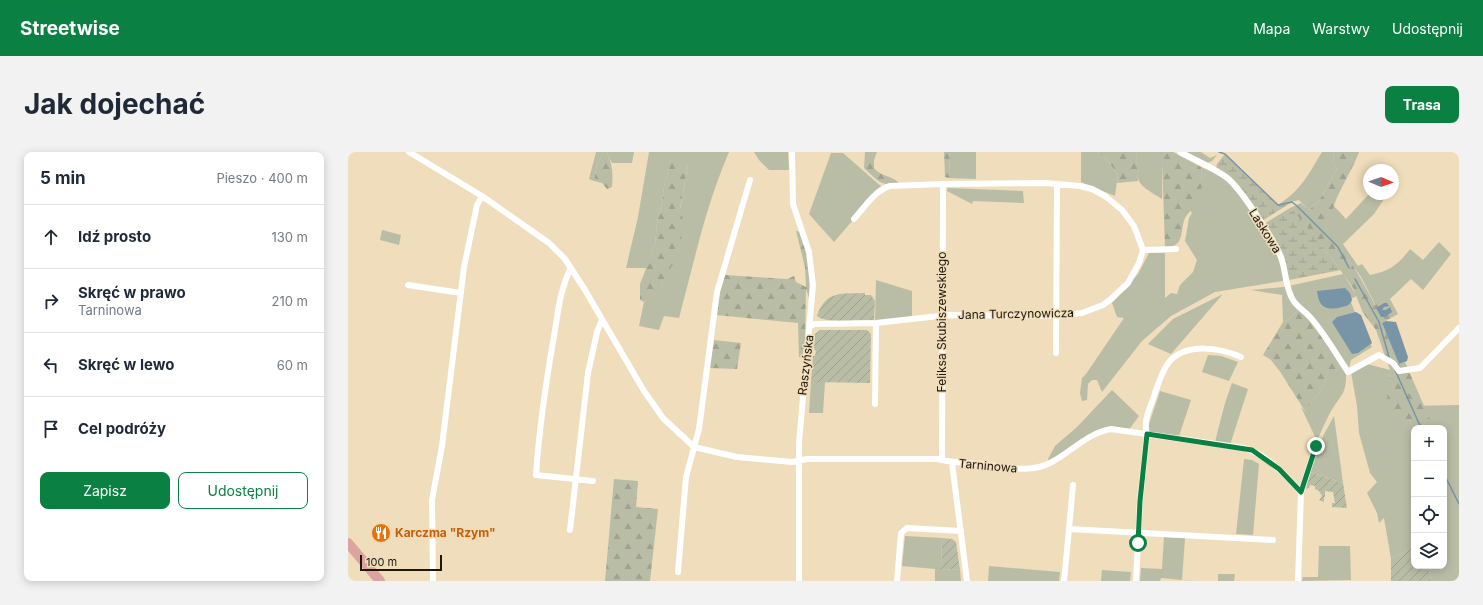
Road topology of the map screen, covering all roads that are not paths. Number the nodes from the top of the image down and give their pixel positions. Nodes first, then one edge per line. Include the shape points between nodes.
1 (409, 152) edge
2 (792, 152) edge
3 (1180, 152) edge
4 (750, 180) dead end
5 (943, 184) junction
6 (1057, 184) junction
7 (482, 196) junction
8 (854, 219) dead end
9 (1176, 249) dead end
10 (1143, 250) junction
11 (571, 268) junction
12 (408, 285) dead end
13 (461, 293) junction
14 (941, 316) junction
15 (1056, 316) junction
16 (602, 320) junction
17 (876, 324) junction
18 (811, 326) junction
19 (1459, 328) edge
20 (1056, 353) dead end
21 (1241, 357) dead end
22 (875, 404) dead end
23 (1147, 434) junction
24 (1316, 446) dead end
25 (694, 447) junction
26 (942, 460) junction
27 (798, 461) junction
28 (952, 463) junction
29 (575, 478) junction
30 (593, 481) dead end
31 (1073, 486) dead end
32 (1301, 492) junction
33 (1069, 529) junction
34 (570, 530) dead end
35 (960, 531) junction
36 (1139, 532) junction
37 (1273, 540) dead end
38 (348, 543) edge
39 (358, 557) junction
40 (678, 572) dead end
41 (370, 581) edge
42 (380, 581) edge
43 (433, 581) edge
44 (799, 581) edge
45 (897, 581) edge
46 (967, 581) edge
47 (1064, 581) edge
48 (1136, 581) edge
49 (1298, 581) edge

1 - 7 street
2 - 18 street, Raszyńska via 793,204 809,252 812,272
3 - 19 street, Laskowa via 1227,178 1236,187 1278,252 1284,265 1288,291 1294,301 1310,316 1348,372 1379,355 1393,363 1399,371 1420,368
4 - 25 street via 717,292 699,429
5 - 6 street
5 - 8 street via 883,188
5 - 14 street, Feliksa Skubiszewskiego
6 - 10 street via 1080,186 1105,196 1122,210 1134,226
6 - 15 street
7 - 11 street via 549,243
7 - 13 street via 477,205
9 - 10 street
10 - 15 street, Jana Turczynowicza via 1136,271 1128,283 1111,299 1082,313
11 - 16 street
11 - 29 street via 558,313 536,475
12 - 13 street
13 - 43 street via 442,446 432,500
14 - 15 street, Jana Turczynowicza
14 - 17 street, Jana Turczynowicza
14 - 26 street, Feliksa Skubiszewskiego
15 - 20 street
16 - 25 street via 663,418
16 - 29 street via 588,373
17 - 18 street, Jana Turczynowicza
17 - 22 street
18 - 27 street, Raszyńska via 803,378
21 - 23 street via 1225,350 1191,349 1169,362 1148,411 1145,428
23 - 28 street, Tarninowa via 1102,431 1050,463 1028,469
23 - 32 street, Tarninowa via 1252,450 1279,469
23 - 36 street
24 - 32 street
25 - 27 street, Tarninowa via 737,457
25 - 40 street via 686,477
26 - 27 street, Tarninowa
26 - 28 street, Tarninowa
27 - 44 street, Raszyńska
28 - 35 street
29 - 30 street
29 - 34 street
31 - 33 street
32 - 49 street
33 - 36 street
33 - 47 street
35 - 45 street via 907,528 903,530
35 - 46 street
36 - 37 street
36 - 48 street
38 - 39 main road
39 - 41 main road
39 - 42 main road

